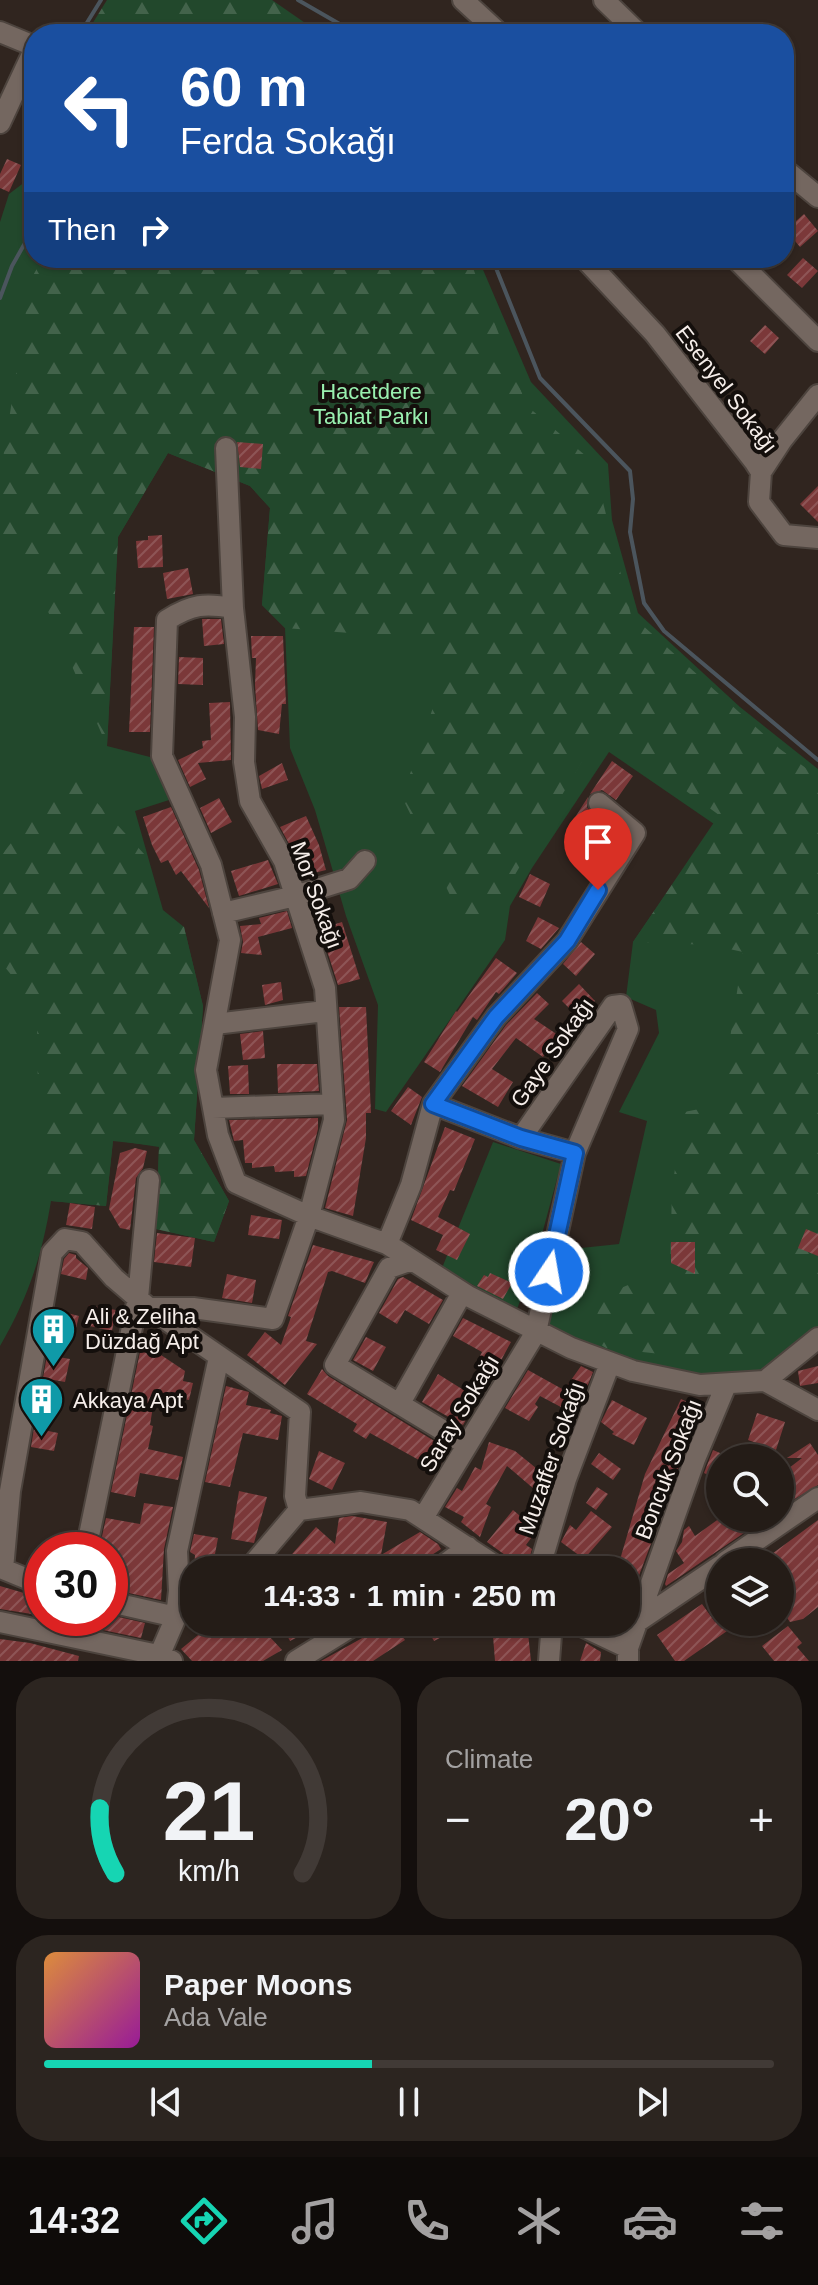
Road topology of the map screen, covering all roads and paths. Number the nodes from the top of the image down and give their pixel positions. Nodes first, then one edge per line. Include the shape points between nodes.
1 (463, 0) edge
2 (604, 0) edge
3 (489, 24) edge
4 (629, 24) edge
5 (0, 32) edge
6 (24, 43) edge
7 (24, 70) edge
8 (0, 123) edge
9 (794, 177) edge
10 (818, 197) edge
11 (593, 268) edge
12 (745, 268) edge
13 (818, 341) edge
14 (818, 395) edge
15 (226, 448) dead end
16 (761, 472) junction
17 (818, 538) edge
18 (233, 608) junction
19 (599, 803) dead end
20 (365, 861) dead end
21 (295, 896) junction
22 (223, 913) junction
23 (325, 1011) junction
24 (215, 1024) junction
25 (333, 1104) junction
26 (433, 1104) junction
27 (213, 1108) junction
28 (521, 1138) junction
29 (575, 1153) junction
30 (149, 1180) dead end
31 (309, 1216) junction
32 (387, 1244) junction
33 (412, 1260) junction
34 (462, 1293) junction
35 (143, 1303) junction
36 (536, 1332) junction
37 (818, 1338) edge
38 (219, 1357) junction
39 (610, 1363) junction
40 (765, 1381) junction
41 (726, 1385) junction
42 (400, 1403) junction
43 (818, 1410) edge
44 (467, 1445) junction
45 (818, 1498) edge
46 (299, 1510) junction
47 (423, 1518) junction
48 (90, 1532) edge
49 (468, 1547) junction
50 (745, 1548) edge
51 (260, 1556) edge
52 (456, 1556) edge
53 (481, 1556) edge
54 (543, 1556) edge
55 (706, 1575) edge
56 (24, 1578) edge
57 (128, 1606) edge
58 (180, 1614) edge
59 (640, 1614) edge
60 (176, 1617) junction
61 (640, 1620) edge
62 (0, 1622) edge
63 (336, 1636) edge
64 (551, 1636) edge
65 (597, 1636) edge
66 (628, 1654) edge
67 (162, 1659) edge
68 (296, 1661) edge
69 (549, 1661) edge

1 - 3 street
2 - 4 street
5 - 6 street
7 - 8 street
9 - 10 street
11 - 16 street, Esenyel Sokağı via 655,334
12 - 13 street
14 - 16 street
15 - 18 street, Mor Sokağı
16 - 17 street, Esenyel Sokağı via 759,502 784,535
18 - 21 street, Mor Sokağı via 250,801 284,861
18 - 22 street via 208,604 167,620 162,713 162,756 211,865
19 - 26 street via 635,833 567,941 496,1017
20 - 21 street via 349,879
21 - 22 street
21 - 23 street, Mor Sokağı via 325,988
22 - 24 street via 230,940
23 - 24 street
23 - 25 street, Mor Sokağı
24 - 27 street via 206,1070
25 - 27 street
25 - 31 street, Mor Sokağı via 334,1120
26 - 28 street
26 - 32 street via 411,1185
27 - 31 street via 236,1183
28 - 29 street
28 - 29 street, Gaye Sokağı via 613,1006 621,1005 628,1029
29 - 36 street, Gaye Sokağı
30 - 35 street
31 - 32 street
31 - 35 street, Mor Sokağı via 273,1319
32 - 33 street
33 - 34 street
33 - 42 street via 389,1268 335,1365
34 - 36 street
34 - 42 street
35 - 38 street
35 - 48 street
35 - 56 street via 82,1242 65,1239 52,1253 10,1491 3,1569
36 - 39 street
36 - 44 street, Saray Sokağı
37 - 40 street
38 - 46 street via 300,1412 295,1496
38 - 60 street via 177,1551
39 - 41 street via 700,1385
39 - 54 street, Muzaffer Sokağı
40 - 41 street
40 - 43 street
41 - 59 street, Boncuk Sokağı
42 - 44 street
44 - 47 street, Saray Sokağı
45 - 50 street
46 - 47 street via 361,1502 410,1510
46 - 51 street
47 - 49 street
49 - 52 street
49 - 53 street
55 - 61 street
57 - 60 street
58 - 60 street
60 - 67 street
62 - 67 street
63 - 68 street
64 - 69 street
65 - 66 street

